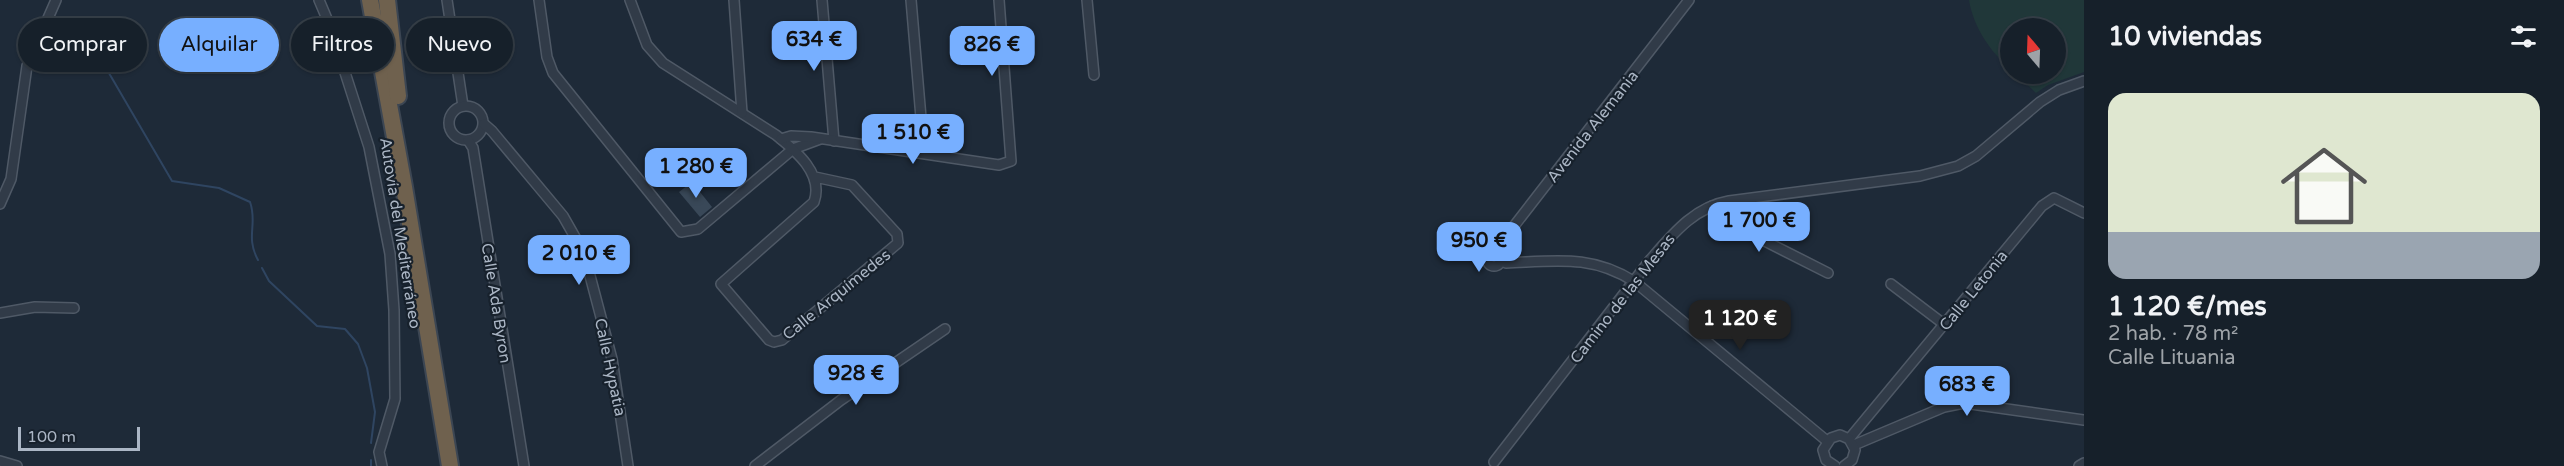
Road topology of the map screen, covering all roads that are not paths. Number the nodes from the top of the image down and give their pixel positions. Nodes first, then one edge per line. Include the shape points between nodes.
1 (56, 0) edge
2 (319, 0) edge
3 (361, 0) edge
4 (370, 0) edge
5 (387, 0) edge
6 (447, 0) edge
7 (539, 0) edge
8 (630, 0) edge
9 (734, 0) edge
10 (822, 0) edge
11 (911, 0) edge
12 (999, 0) edge
13 (1087, 0) edge
14 (1689, 0) edge
15 (1094, 75) dead end
16 (2084, 81) edge
17 (464, 106) junction
18 (742, 113) junction
19 (484, 124) junction
20 (781, 139) junction
21 (820, 139) junction
22 (468, 140) junction
23 (834, 141) junction
24 (793, 148) junction
25 (924, 153) junction
26 (815, 177) junction
27 (404, 187) junction
28 (0, 204) edge
29 (1712, 206) junction
30 (2084, 213) edge
31 (1828, 273) dead end
32 (1635, 282) junction
33 (1891, 284) dead end
34 (74, 308) dead end
35 (0, 313) edge
36 (1945, 325) junction
37 (945, 329) dead end
38 (2084, 420) edge
39 (1827, 441) junction
40 (1852, 442) junction
41 (0, 461) edge
42 (1494, 462) dead end
43 (2084, 463) edge
44 (17, 466) edge
45 (382, 466) edge
46 (439, 466) edge
47 (450, 466) edge
48 (524, 466) edge
49 (628, 466) edge
50 (755, 466) edge
51 (1834, 466) edge
52 (1844, 466) edge
53 (2079, 466) edge

1 - 28 street via 27,66 11,179
2 - 45 street via 369,147 390,254 395,399 379,452
3 - 46 highway, Autovía del Mediterráneo
4 - 27 highway, Autovía del Mediterráneo
5 - 27 highway, Autovía del Mediterráneo via 396,65
6 - 17 street
7 - 24 street via 553,73 681,232 698,229
8 - 18 street via 647,45 663,63
9 - 18 street
10 - 23 street
11 - 25 street
12 - 25 street via 1011,161 1006,164
13 - 15 street
14 - 32 street, Avenida Alemania via 1497,248 1498,257 1506,263 1592,262
16 - 29 street, Camino de las Mesas via 2059,90 2020,117 1976,156 1946,170
17 - 19 street via 478,111
17 - 22 street via 453,112 449,123 457,138
18 - 20 street
19 - 22 street via 479,135
19 - 49 street, Calle Hypatia via 563,216 584,253 612,359
20 - 21 street
20 - 24 street
21 - 23 street
21 - 24 street
22 - 48 street, Calle Ada Byron via 473,148
23 - 25 street
24 - 26 street
26 - 26 street, Calle Arquímedes via 818,192 814,202 721,284 774,342 782,340 898,243 897,234 852,185
27 - 47 highway, Autovía del Mediterráneo
29 - 31 street via 1737,227
29 - 32 street, Camino de las Mesas via 1676,231
30 - 36 street, Calle Letonia via 2060,200 2049,200
32 - 39 street
32 - 42 street, Camino de las Mesas
33 - 36 street
34 - 35 street
36 - 40 street, Calle Letonia
37 - 50 street via 841,400
38 - 40 street via 1964,403
39 - 40 street via 1835,436
39 - 51 street via 1824,455
40 - 52 street, Calle Letonia via 1852,460
41 - 44 street
43 - 53 street

